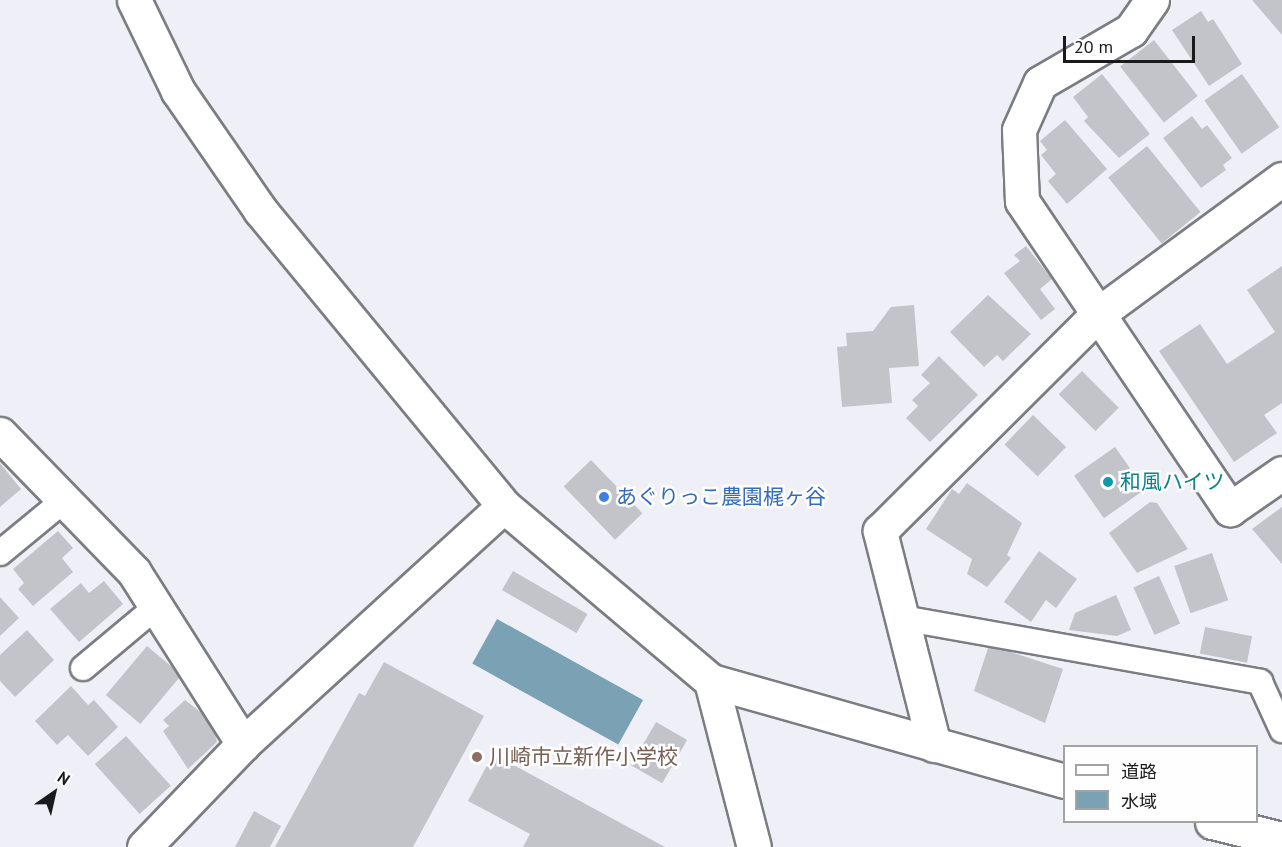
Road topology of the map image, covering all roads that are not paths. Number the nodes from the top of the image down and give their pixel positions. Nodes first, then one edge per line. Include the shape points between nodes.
1 (134, 0) edge
2 (1152, 0) edge
3 (1282, 179) edge
4 (1098, 314) junction
5 (0, 434) edge
6 (1282, 473) edge
7 (63, 501) junction
8 (504, 506) junction
9 (0, 553) edge
10 (156, 607) junction
11 (902, 618) junction
12 (83, 668) dead end
13 (711, 681) junction
14 (1282, 730) edge
15 (243, 744) junction
16 (934, 745) junction
17 (1063, 780) edge
18 (1216, 823) edge
19 (1282, 839) edge
20 (144, 847) edge
21 (754, 847) edge

1 - 8 street via 178,91 260,210
2 - 4 street via 1131,30 1040,83 1019,130 1022,201
3 - 4 street
4 - 6 street via 1230,509
4 - 11 street via 880,531
5 - 7 street
7 - 9 lane
7 - 10 street via 134,572
8 - 13 street
8 - 15 street
10 - 12 lane
10 - 15 street
11 - 14 lane via 1260,682
11 - 16 street
13 - 16 street
13 - 21 street
15 - 20 street
16 - 17 street
18 - 19 street

